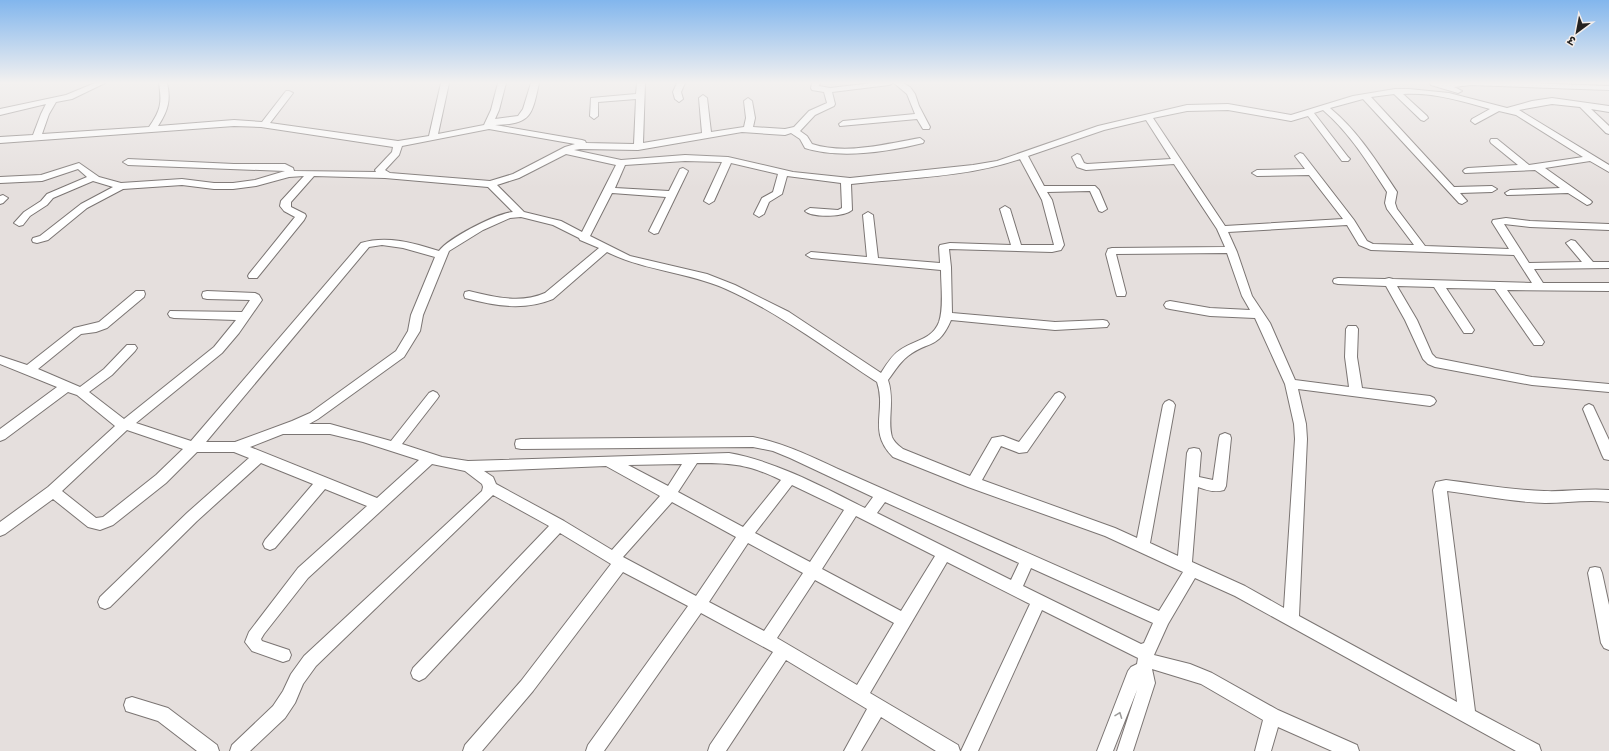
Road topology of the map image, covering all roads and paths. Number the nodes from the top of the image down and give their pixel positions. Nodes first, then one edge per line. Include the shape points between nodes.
1 (44, 118) edge
2 (160, 118) edge
3 (269, 118) edge
4 (437, 118) edge
5 (492, 118) edge
6 (523, 118) edge
7 (639, 118) edge
8 (705, 118) edge
9 (751, 118) edge
10 (807, 118) edge
11 (900, 118) edge
12 (921, 118) edge
13 (1143, 118) edge
14 (1149, 118) edge
15 (1314, 118) edge
16 (1337, 118) edge
17 (1385, 118) edge
18 (1480, 118) edge
19 (1526, 118) edge
20 (1596, 118) edge
21 (1475, 121) dead end
22 (264, 124) junction
23 (489, 124) junction
24 (843, 124) dead end
25 (926, 127) dead end
26 (748, 129) junction
27 (151, 130) junction
28 (793, 130) junction
29 (1609, 131) edge
30 (707, 135) junction
31 (37, 137) junction
32 (433, 137) junction
33 (0, 140) edge
34 (920, 141) dead end
35 (1494, 141) dead end
36 (398, 144) junction
37 (617, 147) junction
38 (638, 147) junction
39 (565, 151) junction
40 (1023, 156) junction
41 (1077, 156) dead end
42 (1300, 156) dead end
43 (1592, 158) junction
44 (1345, 159) dead end
45 (728, 160) junction
46 (1177, 161) junction
47 (128, 162) dead end
48 (621, 163) junction
49 (1532, 167) junction
50 (1609, 168) edge
51 (683, 171) dead end
52 (1468, 171) dead end
53 (783, 172) junction
54 (1312, 172) junction
55 (1257, 173) dead end
56 (289, 174) junction
57 (311, 174) junction
58 (385, 175) junction
59 (94, 177) junction
60 (0, 180) edge
61 (846, 181) junction
62 (491, 184) junction
63 (121, 186) junction
64 (1041, 188) junction
65 (1492, 189) dead end
66 (609, 190) junction
67 (1452, 190) junction
68 (1569, 190) junction
69 (1510, 193) dead end
70 (671, 194) junction
71 (709, 201) dead end
72 (1462, 201) dead end
73 (1587, 202) dead end
74 (1005, 209) dead end
75 (1102, 209) dead end
76 (810, 211) dead end
77 (521, 214) junction
78 (759, 214) dead end
79 (868, 215) dead end
80 (1350, 222) junction
81 (19, 223) dead end
82 (1609, 227) edge
83 (1222, 229) junction
84 (654, 231) dead end
85 (584, 238) junction
86 (37, 240) dead end
87 (1571, 243) dead end
88 (606, 248) junction
89 (1017, 248) junction
90 (1421, 248) junction
91 (1231, 250) junction
92 (1516, 252) junction
93 (441, 255) junction
94 (811, 255) dead end
95 (873, 260) junction
96 (1609, 265) edge
97 (1527, 266) junction
98 (1591, 266) junction
99 (946, 267) junction
100 (253, 276) dead end
101 (1338, 280) dead end
102 (1389, 281) junction
103 (1437, 283) junction
104 (1498, 285) junction
105 (1540, 286) junction
106 (1609, 287) edge
107 (1121, 293) dead end
108 (140, 294) dead end
109 (469, 294) dead end
110 (207, 295) dead end
111 (1170, 305) dead end
112 (174, 314) dead end
113 (1258, 314) junction
114 (245, 316) junction
115 (945, 316) junction
116 (1103, 324) dead end
117 (1352, 329) dead end
118 (1468, 330) dead end
119 (1538, 342) dead end
120 (131, 348) dead end
121 (0, 360) edge
122 (29, 370) junction
123 (882, 380) junction
124 (1291, 384) junction
125 (67, 386) junction
126 (1609, 388) edge
127 (1356, 391) junction
128 (81, 392) junction
129 (433, 396) dead end
130 (1059, 397) dead end
131 (1430, 401) dead end
132 (1169, 405) dead end
133 (1589, 409) dead end
134 (126, 425) junction
135 (282, 429) junction
136 (0, 436) edge
137 (1225, 438) dead end
138 (521, 444) dead end
139 (394, 446) junction
140 (194, 447) junction
141 (235, 447) junction
142 (1608, 449) edge
143 (1194, 453) dead end
144 (260, 456) junction
145 (693, 458) junction
146 (430, 459) junction
147 (609, 461) junction
148 (468, 466) junction
149 (789, 479) junction
150 (1192, 480) junction
151 (322, 483) junction
152 (973, 483) junction
153 (490, 487) junction
154 (53, 491) junction
155 (670, 494) junction
156 (1609, 496) edge
157 (379, 505) junction
158 (875, 505) junction
159 (853, 508) junction
160 (559, 525) junction
161 (0, 530) edge
162 (746, 535) junction
163 (270, 544) dead end
164 (1142, 546) junction
165 (944, 553) junction
166 (617, 560) junction
167 (1188, 568) junction
168 (814, 571) junction
169 (1596, 573) dead end
170 (1021, 574) junction
171 (1039, 600) junction
172 (104, 602) dead end
173 (699, 604) junction
174 (1291, 619) junction
175 (904, 620) junction
176 (1162, 620) junction
177 (767, 640) junction
178 (1609, 643) edge
179 (783, 651) junction
180 (283, 655) dead end
181 (1145, 660) junction
182 (419, 673) dead end
183 (860, 695) junction
184 (132, 705) dead end
185 (878, 706) junction
186 (1272, 716) junction
187 (1467, 716) junction
188 (211, 751) edge
189 (238, 751) edge
190 (471, 751) edge
191 (594, 751) edge
192 (716, 751) edge
193 (852, 751) edge
194 (952, 751) edge
195 (969, 751) edge
196 (1105, 751) edge
197 (1125, 751) edge
198 (1263, 751) edge
199 (1351, 751) edge
200 (1533, 751) edge

1 - 31 street
2 - 27 street
3 - 22 street
4 - 32 street
5 - 23 street
6 - 23 street
7 - 38 street
8 - 30 street
9 - 26 street
10 - 28 street
11 - 24 street
12 - 25 street
13 - 40 street via 1100,128
14 - 46 street
15 - 44 street
16 - 90 street via 1392,192 1392,209
17 - 67 street
18 - 21 street
19 - 43 street
20 - 29 street
22 - 27 street via 234,123
22 - 36 street
23 - 32 street via 456,135
23 - 37 street via 556,139
26 - 28 street via 775,132
26 - 30 street
27 - 31 street
28 - 34 street via 804,138 808,146 822,150 845,151
30 - 38 street
31 - 33 street
32 - 36 street
35 - 49 street
36 - 58 street via 396,153 380,170
37 - 38 street
37 - 39 street via 580,146
39 - 48 street
39 - 62 street via 516,176
40 - 61 street via 973,168
40 - 64 street
41 - 46 street via 1080,165 1086,167
42 - 54 street
43 - 49 street
43 - 50 street
45 - 48 street via 685,158
45 - 53 street
45 - 71 street
46 - 83 street
47 - 56 street via 234,168 284,167 290,170
48 - 66 street
49 - 52 street
49 - 68 street
51 - 70 street
53 - 61 street
53 - 78 street via 777,194 765,200
54 - 55 street
54 - 80 street
56 - 57 street
56 - 63 street via 233,186 182,182
57 - 58 street
57 - 100 street via 286,201 287,209 301,216 299,220
58 - 62 street
59 - 60 street via 78,166 42,178
59 - 63 street
59 - 81 street via 50,196
61 - 76 street via 847,210 839,213
62 - 77 street
63 - 86 street via 84,206 44,238
64 - 75 street via 1092,188
64 - 89 street via 1047,200 1059,245 1052,249
65 - 67 street
66 - 70 street
66 - 85 street
67 - 72 street
68 - 69 street
68 - 73 street
70 - 84 street
74 - 89 street
77 - 85 street via 557,223
77 - 93 street via 508,215 479,228 451,245
79 - 95 street
80 - 83 street
80 - 90 street via 1363,243 1371,247
82 - 92 street via 1497,222
83 - 91 street
85 - 88 street
87 - 98 street
88 - 109 street via 540,302 518,304
88 - 123 street via 627,258 703,276 730,287 784,315
89 - 99 street via 946,246 943,251
90 - 92 street
91 - 107 street via 1112,251
91 - 113 street via 1247,296
92 - 97 street
93 - 135 street via 417,315 414,331 400,354 314,416
93 - 140 street via 416,247 375,242 365,245
94 - 95 street
95 - 99 street
96 - 98 street
97 - 98 street
97 - 105 street
99 - 115 street
101 - 102 street
102 - 103 street
102 - 126 street via 1427,356 1432,361 1532,381
103 - 104 street
103 - 118 street
104 - 105 street
104 - 119 street
105 - 106 street
108 - 122 street via 103,325 78,331
110 - 114 street via 255,298
111 - 113 street via 1210,312
112 - 114 street
113 - 124 street
114 - 134 street via 218,350
115 - 116 street via 1055,326
115 - 123 street via 938,334 905,352
117 - 127 street via 1351,357
120 - 128 street via 108,372
121 - 122 street
122 - 125 street
123 - 152 street via 888,397 884,431 892,448 898,453
124 - 127 street
124 - 174 street via 1301,439
125 - 128 street
125 - 136 street
127 - 131 street
128 - 134 street
129 - 139 street
130 - 152 street via 1022,448 1003,440 997,442
132 - 164 street
133 - 142 street
134 - 140 street
134 - 154 street
135 - 139 street via 330,429
135 - 141 street
137 - 150 street via 1219,486
138 - 158 street via 753,442 786,450
139 - 146 street
140 - 141 street
140 - 154 street via 161,479 108,521 100,524 93,523
141 - 144 street
143 - 150 street
144 - 151 street
144 - 172 street
145 - 147 street
145 - 149 street via 747,461
145 - 155 street
146 - 148 street
146 - 157 street
147 - 148 street
147 - 155 street
148 - 153 street via 488,481
149 - 159 street
149 - 162 street
150 - 167 street
151 - 157 street
151 - 163 street
152 - 164 street
153 - 160 street
153 - 189 street via 487,494 310,661 297,679 280,712
154 - 161 street
155 - 162 street
155 - 166 street
156 - 187 street via 1597,494 1544,497 1441,486
157 - 180 street via 303,574 254,637 253,642 257,646
158 - 159 street
158 - 165 street
158 - 170 street
159 - 168 street
160 - 166 street
160 - 182 street
162 - 168 street
162 - 173 street
164 - 167 street
165 - 170 street
165 - 175 street
166 - 173 street
166 - 190 street via 527,686
167 - 174 street via 1240,591
167 - 176 street
168 - 175 street
168 - 177 street
169 - 178 street
170 - 171 street
170 - 176 street
171 - 181 street via 1139,651
171 - 195 street
173 - 177 street
173 - 191 street
174 - 187 street
175 - 183 street
176 - 181 street
177 - 179 street
179 - 183 street
179 - 192 street
181 - 186 street via 1206,678
196 -> 181 street via 1134,676
181 - 197 street via 1147,683
183 - 185 street
184 - 188 street via 162,714
185 - 193 street
185 - 194 street
186 - 198 street
186 - 199 street
187 - 200 street

